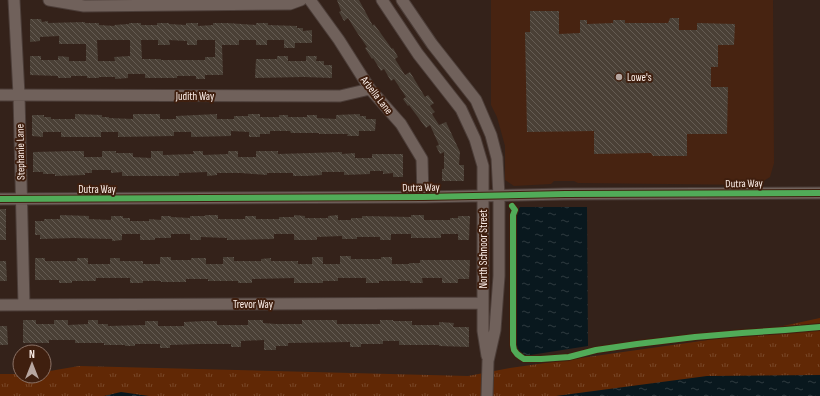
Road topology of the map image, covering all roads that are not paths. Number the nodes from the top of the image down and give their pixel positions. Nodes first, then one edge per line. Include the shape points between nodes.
1 (14, 0) edge
2 (49, 0) edge
3 (301, 0) edge
4 (310, 0) edge
5 (382, 0) edge
6 (390, 0) edge
7 (404, 3) edge
8 (370, 89) junction
9 (0, 95) edge
10 (19, 95) junction
11 (820, 193) edge
12 (483, 196) junction
13 (499, 196) junction
14 (423, 197) junction
15 (0, 199) edge
16 (21, 199) junction
17 (483, 303) junction
18 (0, 305) edge
19 (24, 305) junction
20 (488, 361) junction
21 (486, 396) edge

1 - 10 street, Stephanie Lane
2 - 3 street via 84,6 290,4
4 - 8 street, Arbella Lane
5 - 12 street, North Schnoor Street via 418,54 462,109 483,166
6 - 7 street
7 - 13 street, North Schnoor Street via 476,100 492,135 497,158
8 - 10 street, Judith Way via 340,96
8 - 14 street, Arbella Lane via 401,124 422,159
9 - 10 street, Judith Way
10 - 16 street, Stephanie Lane
11 - 13 street, Dutra Way
12 - 13 street, Dutra Way
12 - 14 street, Dutra Way
12 - 17 street, North Schnoor Street
13 - 20 street, North Schnoor Street via 496,323
14 - 16 street, Dutra Way
15 - 16 street, Dutra Way
16 - 19 street, Stephanie Lane
17 - 19 street, Trevor Way
17 - 20 street, North Schnoor Street via 483,331
18 - 19 street, Trevor Way
20 - 21 street, North Schnoor Street

